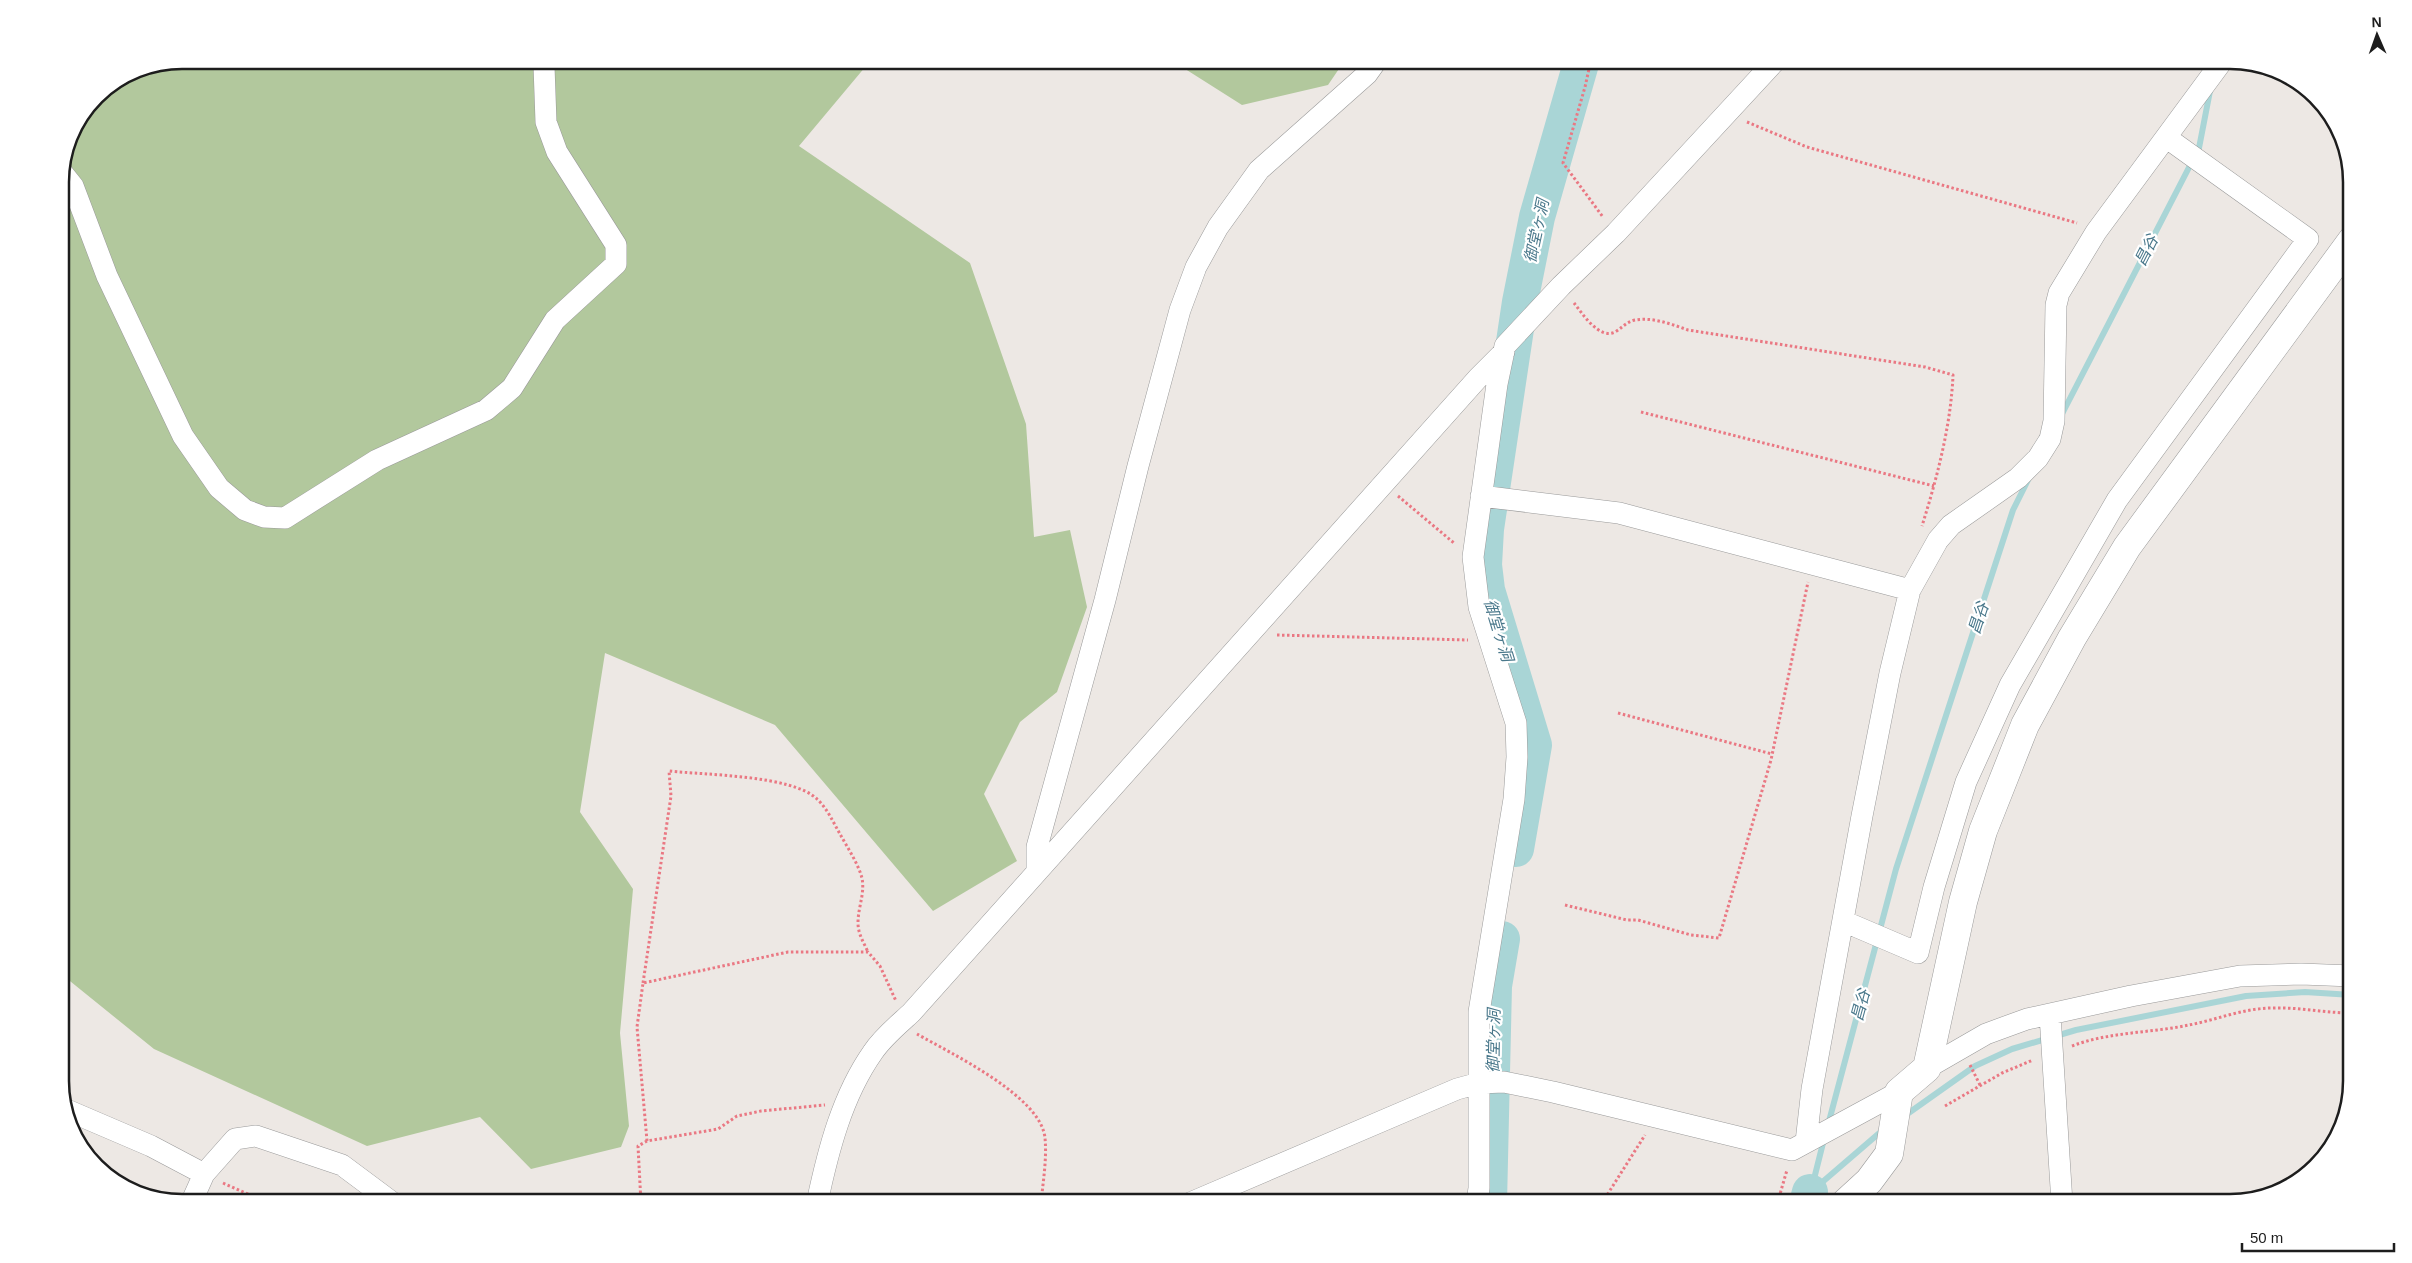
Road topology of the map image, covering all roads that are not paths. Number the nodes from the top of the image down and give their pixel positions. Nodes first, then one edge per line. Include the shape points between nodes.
1 (544, 69) edge
2 (1371, 69) edge
3 (1767, 69) edge
4 (2217, 69) edge
5 (2167, 138) junction
6 (69, 181) edge
7 (2343, 252) edge
8 (1504, 352) junction
9 (1481, 496) junction
10 (1910, 590) junction
11 (1037, 870) junction
12 (1843, 922) junction
13 (2343, 976) edge
14 (2050, 1015) junction
15 (1927, 1068) junction
16 (1479, 1083) junction
17 (1899, 1092) junction
18 (74, 1113) edge
19 (1799, 1146) junction
20 (204, 1174) junction
21 (195, 1194) edge
22 (381, 1194) edge
23 (819, 1194) edge
24 (1211, 1194) edge
25 (1478, 1194) edge
26 (1855, 1194) edge
27 (2062, 1194) edge

1 - 6 street via 546,122 557,152 616,245 616,264 555,320 512,388 486,410 377,460 285,518 264,517 245,510 219,488 183,436 107,276
2 - 11 street via 1259,170 1218,227 1196,267 1180,310 1105,600 1036,847
3 - 8 street via 1616,234 1505,346
4 - 5 street
5 - 10 street via 2096,232 2059,292 2054,421 2050,439 2038,458 2018,478 1951,526 1938,540
5 - 12 street via 2308,239 2117,500 2010,685 1966,782 1918,953
7 - 15 street via 2127,548 2072,638 2025,725 1983,831 1963,902
8 - 9 street
8 - 11 street
9 - 10 street via 1619,513
9 - 16 street via 1473,557 1479,607 1516,723 1517,757 1514,799 1481,1002
10 - 12 street via 1890,673
11 - 23 street via 874,1051 853,1085 844,1108 827,1154
12 - 19 street
13 - 14 street via 2240,976
14 - 15 street via 1986,1034
14 - 27 street
15 - 17 street
16 - 19 street via 1504,1082
16 - 24 street via 1457,1088
16 - 25 street
17 - 19 street
17 - 26 street via 1889,1154
18 - 20 street via 151,1146
20 - 21 street
20 - 22 street via 235,1139 256,1136 342,1165

